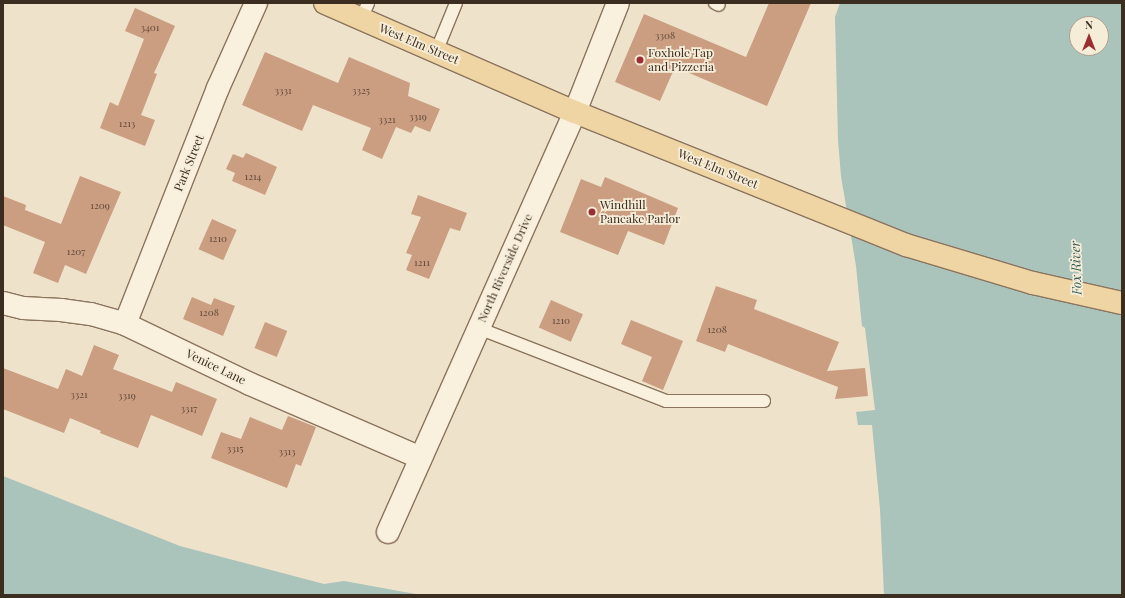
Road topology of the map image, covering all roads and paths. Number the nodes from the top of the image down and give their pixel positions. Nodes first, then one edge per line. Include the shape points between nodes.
1 (256, 3) edge
2 (325, 3) edge
3 (456, 3) edge
4 (618, 3) edge
5 (364, 11) edge
6 (436, 52) junction
7 (574, 112) junction
8 (3, 303) edge
9 (1122, 303) edge
10 (125, 324) junction
11 (478, 328) junction
12 (764, 401) dead end
13 (421, 458) junction
14 (388, 532) dead end

1 - 10 street, Park Street via 218,88
2 - 5 main road, West Elm Street
3 - 6 lane
4 - 7 street, North Riverside Drive
5 - 6 main road, West Elm Street
6 - 7 main road, West Elm Street
7 - 9 main road, West Elm Street via 906,245 1033,284
7 - 11 street, North Riverside Drive
8 - 10 street, Venice Lane via 24,308 91,314
10 - 13 street, Venice Lane via 250,384
11 - 12 lane via 666,401
11 - 13 street, North Riverside Drive
13 - 14 street, North Riverside Drive

